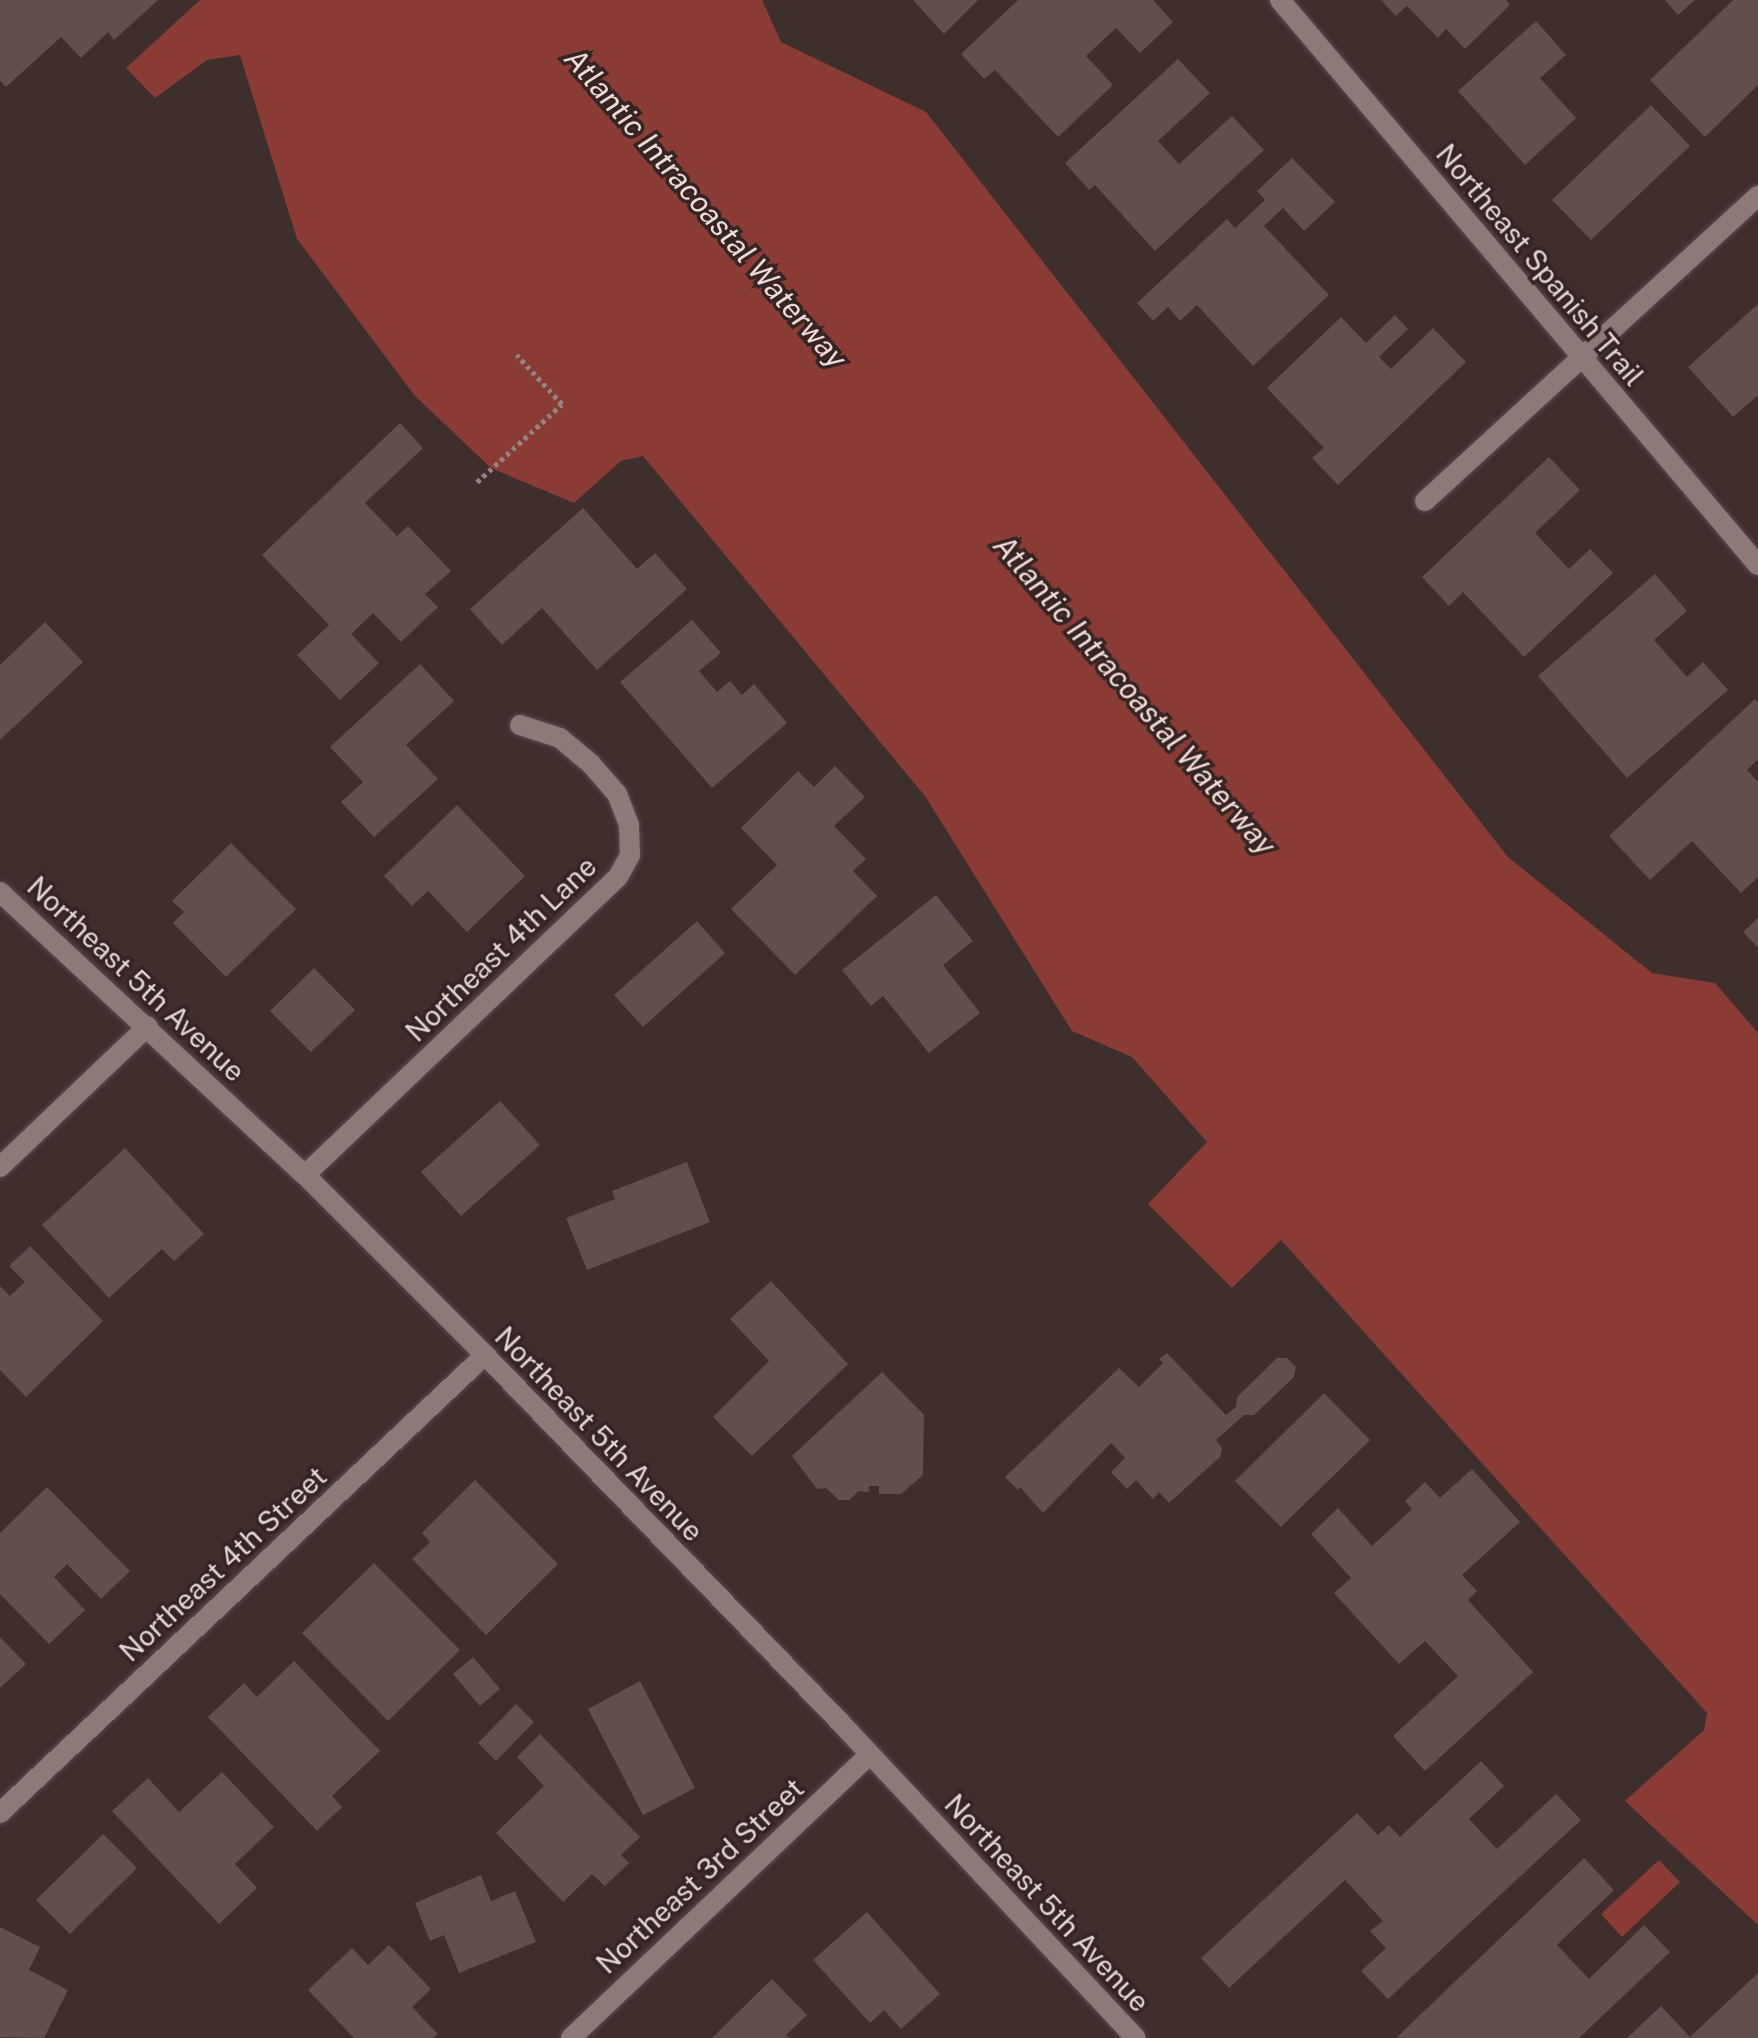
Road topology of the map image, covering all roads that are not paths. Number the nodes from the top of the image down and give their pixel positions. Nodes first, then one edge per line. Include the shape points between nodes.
1 (1280, 0) edge
2 (1758, 196) edge
3 (1583, 359) junction
4 (1425, 501) dead end
5 (1758, 565) edge
6 (520, 725) dead end
7 (0, 892) edge
8 (148, 1026) junction
9 (0, 1167) edge
10 (305, 1175) junction
11 (485, 1355) junction
12 (869, 1755) junction
13 (0, 1813) edge
14 (571, 2038) edge
15 (1136, 2038) edge

1 - 3 street, Northeast Spanish Trail
2 - 3 street
3 - 4 street
3 - 5 street, Northeast Spanish Trail
6 - 10 street, Northeast 4th Lane via 560,738 617,794 629,825 630,855 618,877
7 - 8 street, Northeast 5th Avenue
8 - 9 street
8 - 10 street, Northeast 5th Avenue
10 - 11 street, Northeast 5th Avenue
11 - 12 street, Northeast 5th Avenue
11 - 13 street, Northeast 4th Street
12 - 14 street, Northeast 3rd Street
12 - 15 street, Northeast 5th Avenue

